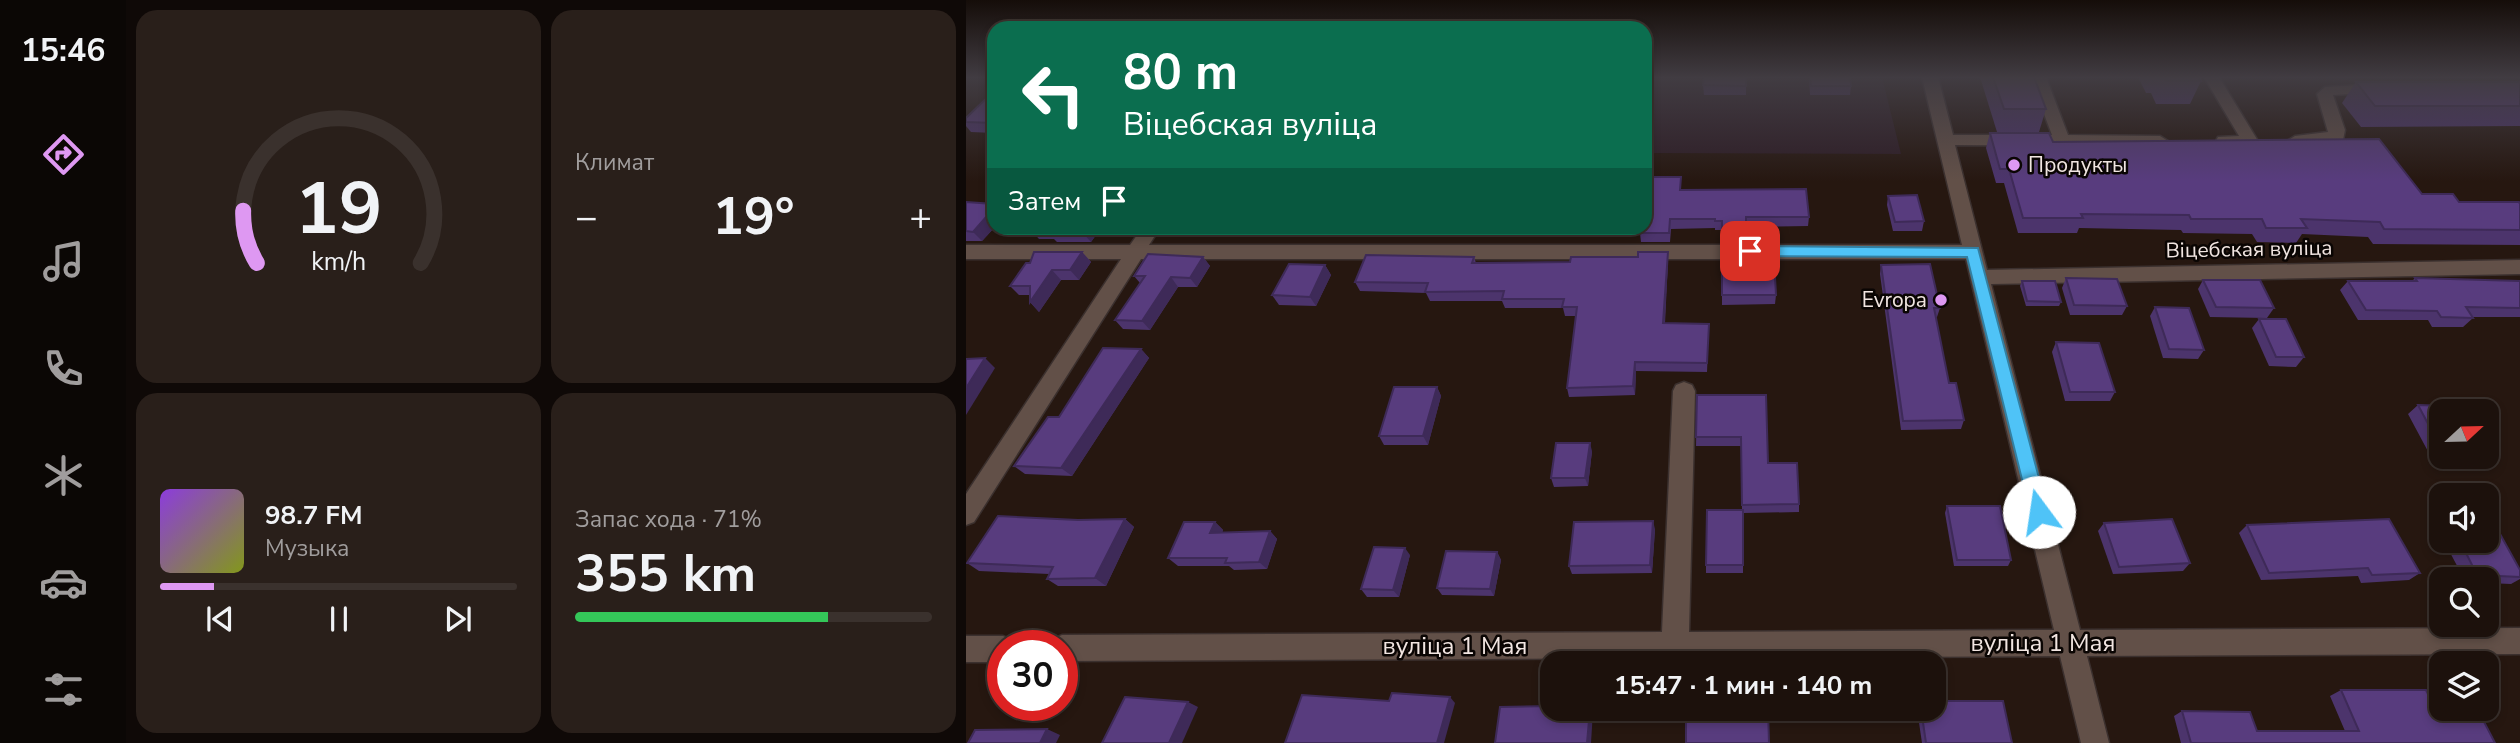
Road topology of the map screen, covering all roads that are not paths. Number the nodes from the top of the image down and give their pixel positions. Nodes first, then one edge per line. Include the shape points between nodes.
1 (1938, 112) edge
2 (2051, 112) edge
3 (2239, 112) edge
4 (2327, 112) edge
5 (1945, 140) junction
6 (2062, 141) junction
7 (2183, 141) edge
8 (2210, 141) edge
9 (2262, 141) junction
10 (1147, 235) edge
11 (1137, 250) junction
12 (966, 252) edge
13 (1973, 252) junction
14 (2520, 267) edge
15 (1979, 277) junction
16 (1684, 391) dead end
17 (966, 514) edge
18 (2520, 641) edge
19 (2072, 643) junction
20 (1675, 645) junction
21 (1078, 648) edge
22 (966, 649) edge
23 (987, 649) edge
24 (2095, 743) edge

1 - 5 street
2 - 6 street
3 - 9 street
4 - 9 street via 2337,136
5 - 6 street
5 - 13 street
6 - 7 street
8 - 9 street
10 - 11 street
11 - 12 street
11 - 13 street
11 - 17 street
13 - 15 street
14 - 15 street, Віцебская вуліца
15 - 19 street
16 - 20 street
18 - 19 street, вуліца 1 Мая
19 - 20 street, вуліца 1 Мая
19 - 24 street
20 - 21 street, вуліца 1 Мая
22 - 23 street

